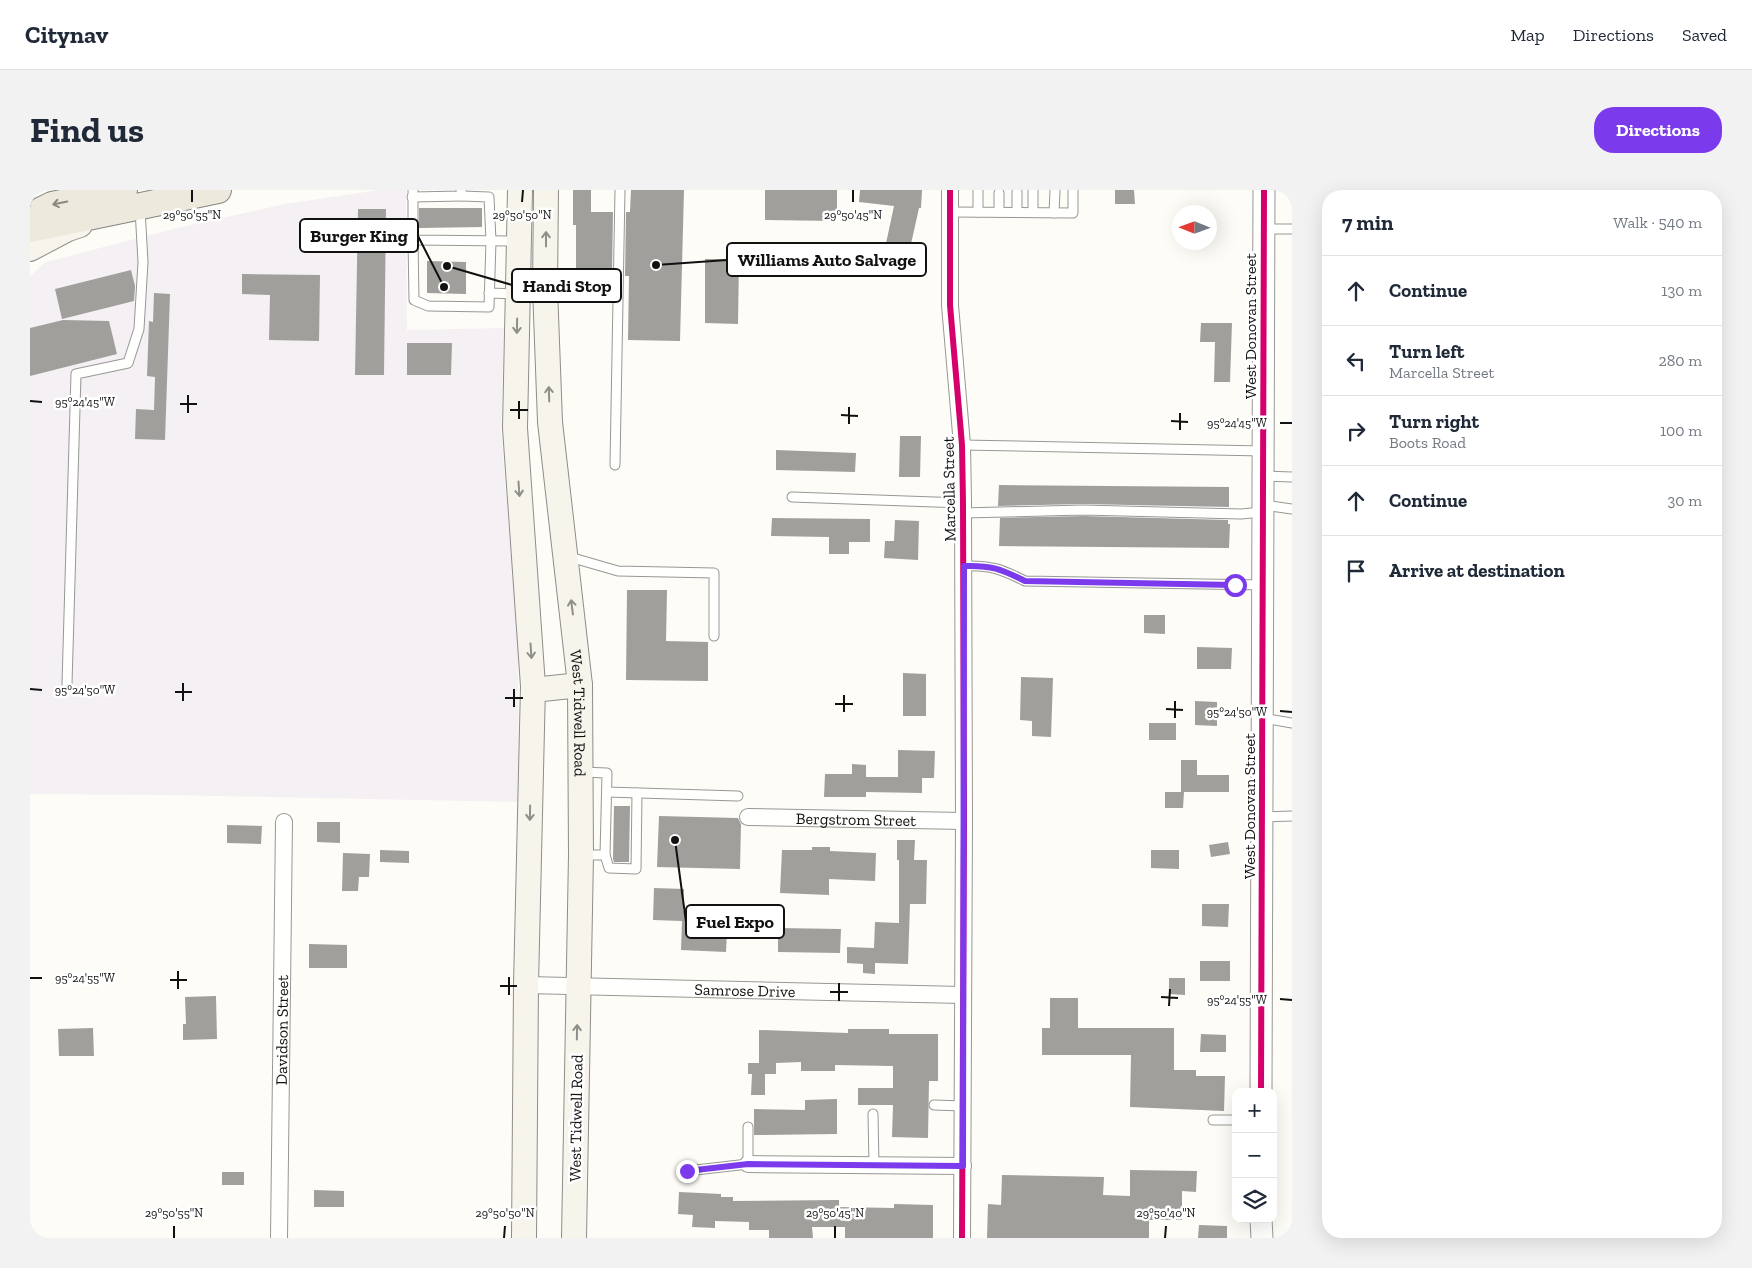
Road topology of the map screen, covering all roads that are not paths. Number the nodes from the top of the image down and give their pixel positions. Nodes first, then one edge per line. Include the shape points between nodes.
1 (218, 190) edge
2 (520, 190) edge
3 (546, 190) edge
4 (620, 190) edge
5 (950, 190) edge
6 (978, 190) edge
7 (1073, 190) edge
8 (1264, 190) edge
9 (1033, 191) dead end
10 (1055, 191) edge
11 (1017, 192) dead end
12 (462, 193) edge
13 (999, 193) dead end
14 (413, 194) edge
15 (132, 198) edge
16 (950, 212) junction
17 (978, 212) junction
18 (998, 212) junction
19 (1017, 212) junction
20 (1033, 212) junction
21 (1054, 213) junction
22 (30, 216) edge
23 (30, 229) edge
24 (1264, 229) junction
25 (1292, 229) edge
26 (413, 240) junction
27 (491, 241) junction
28 (518, 241) junction
29 (30, 249) edge
30 (489, 293) junction
31 (517, 294) junction
32 (550, 422) junction
33 (515, 428) junction
34 (962, 445) junction
35 (1263, 451) junction
36 (615, 465) dead end
37 (1263, 476) junction
38 (1292, 476) edge
39 (792, 497) dead end
40 (963, 508) junction
41 (1263, 509) junction
42 (1292, 509) edge
43 (566, 556) junction
44 (964, 566) junction
45 (1263, 585) junction
46 (714, 636) dead end
47 (67, 684) dead end
48 (580, 685) junction
49 (533, 690) junction
50 (1263, 718) junction
51 (1292, 723) edge
52 (581, 772) junction
53 (607, 792) junction
54 (637, 793) junction
55 (738, 796) dead end
56 (1292, 816) edge
57 (748, 817) dead end
58 (1262, 817) junction
59 (964, 820) junction
60 (284, 822) dead end
61 (581, 854) junction
62 (605, 855) junction
63 (526, 985) junction
64 (578, 987) junction
65 (963, 995) junction
66 (1262, 1088) edge
67 (934, 1105) dead end
68 (963, 1106) junction
69 (873, 1114) dead end
70 (1213, 1120) dead end
71 (1232, 1120) edge
72 (748, 1127) dead end
73 (748, 1164) junction
74 (874, 1165) junction
75 (963, 1166) junction
76 (687, 1171) dead end
77 (1261, 1223) edge
78 (279, 1238) edge
79 (524, 1238) edge
80 (574, 1238) edge
81 (962, 1238) edge
82 (1262, 1238) edge

1 - 15 main road
2 - 28 main road
32 -> 3 main road, West Tidwell Road
4 - 36 lane
5 - 16 street, Marcella Street
6 - 17 lane
7 - 21 lane via 1073,213
8 - 24 street, West Donovan Street
9 - 20 lane
10 - 21 lane
11 - 19 lane
12 - 14 lane
12 - 27 lane via 489,197
13 - 18 lane
14 - 26 lane
15 -> 22 main road via 52,205
15 - 23 main road
15 - 29 main road
15 - 47 lane via 142,262 139,329 128,363 76,374
16 - 17 lane
16 - 34 street, Marcella Street via 950,305
17 - 18 lane
18 - 19 lane
19 - 20 lane
20 - 21 lane
24 - 25 lane
24 - 35 street, West Donovan Street
26 - 27 lane
26 - 30 lane via 414,300 428,306 489,307
27 - 28 lane
27 - 30 lane
28 - 31 main road
30 - 31 lane
31 -> 33 main road
32 - 33 main road
32 - 43 main road, West Tidwell Road
33 -> 49 main road
34 - 35 lane
34 - 40 street, Marcella Street
35 - 37 street, West Donovan Street
37 - 38 lane
37 - 41 street, West Donovan Street
39 - 40 lane
40 - 41 lane via 1208,514 1241,514
40 - 44 street, Marcella Street
41 - 42 lane
41 - 45 street, West Donovan Street
43 - 46 lane via 618,571 714,573
48 -> 43 main road, West Tidwell Road
44 - 45 lane via 1004,570 1025,581
44 - 59 street, Marcella Street
45 - 50 street, West Donovan Street
48 - 49 main road
48 - 52 main road, West Tidwell Road
49 -> 63 main road
50 - 51 lane
50 - 58 street, West Donovan Street
52 - 53 lane via 607,773
52 - 61 main road, West Tidwell Road
53 - 54 lane
53 - 62 lane
54 - 55 lane
54 - 62 lane via 636,869 609,868
56 - 58 lane
57 - 59 street, Bergstrom Street
58 - 66 street, West Donovan Street
59 - 65 street, Marcella Street
60 - 78 street, Davidson Street
61 - 62 lane
61 - 64 main road, West Tidwell Road
63 - 64 street, Samrose Drive
63 - 79 main road
64 - 65 street, Samrose Drive
80 -> 64 main road, West Tidwell Road
65 - 68 street, Marcella Street
67 - 68 lane
68 - 75 street, Marcella Street
69 - 74 lane
70 - 71 lane
72 - 73 lane
73 - 74 street
73 - 76 lane
74 - 75 street
75 - 81 street, Marcella Street
77 - 82 street

